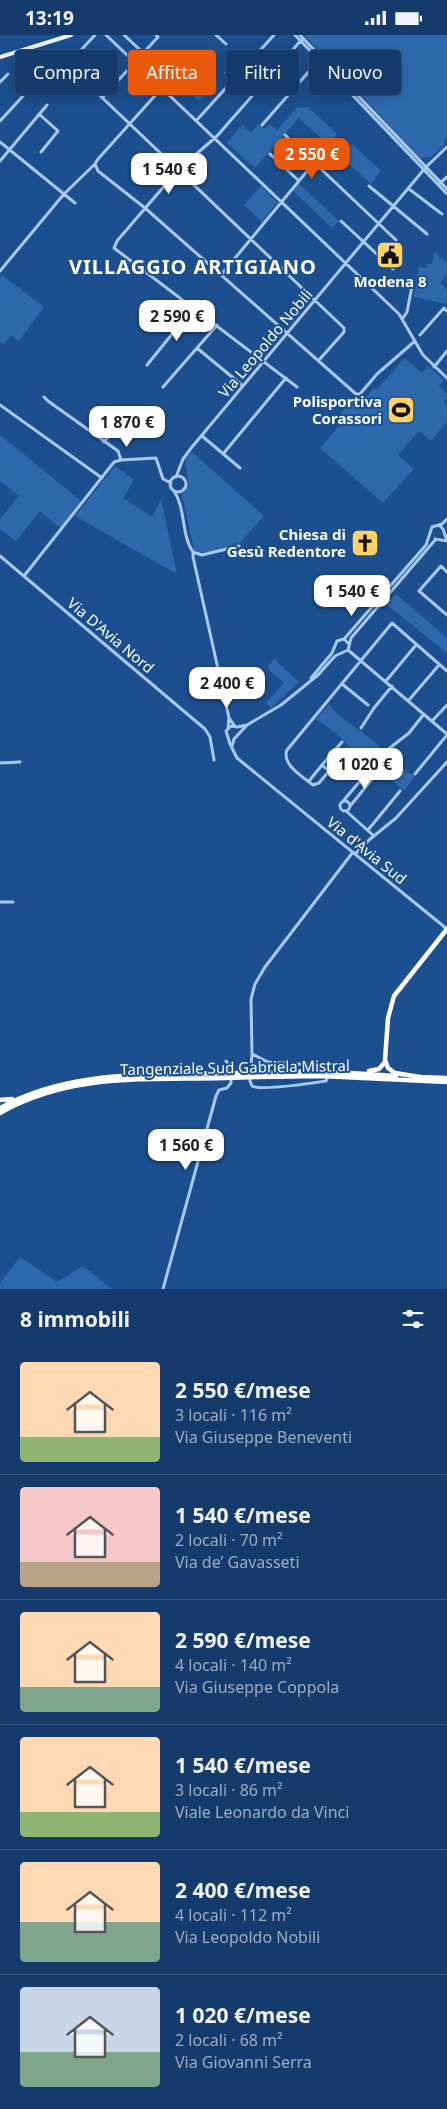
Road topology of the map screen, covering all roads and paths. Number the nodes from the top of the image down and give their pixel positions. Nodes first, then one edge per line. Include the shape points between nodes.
1 (71, 35) edge
2 (95, 35) edge
3 (106, 35) edge
4 (124, 35) edge
5 (156, 35) edge
6 (216, 35) edge
7 (274, 35) edge
8 (295, 35) edge
9 (301, 38) edge
10 (226, 44) dead end
11 (140, 50) edge
12 (146, 50) edge
13 (261, 50) edge
14 (312, 50) edge
15 (128, 56) edge
16 (0, 57) edge
17 (128, 70) edge
18 (309, 72) edge
19 (8, 74) dead end
20 (0, 82) edge
21 (226, 89) edge
22 (157, 95) edge
23 (168, 95) edge
24 (354, 95) edge
25 (23, 96) dead end
26 (102, 97) junction
27 (47, 105) dead end
28 (39, 114) junction
29 (0, 121) edge
30 (196, 121) junction
31 (130, 125) junction
32 (262, 125) dead end
33 (285, 135) dead end
34 (214, 138) junction
35 (0, 143) edge
36 (328, 146) dead end
37 (447, 147) edge
38 (9, 150) junction
39 (41, 152) dead end
40 (270, 154) dead end
41 (0, 161) edge
42 (314, 163) junction
43 (95, 164) junction
44 (425, 169) junction
45 (178, 170) junction
46 (447, 177) edge
47 (299, 181) junction
48 (440, 183) junction
49 (369, 185) dead end
50 (409, 189) junction
51 (447, 189) edge
52 (64, 194) junction
53 (447, 194) edge
54 (281, 202) junction
55 (74, 203) dead end
56 (394, 206) junction
57 (145, 209) junction
58 (442, 214) dead end
59 (341, 221) dead end
60 (379, 224) junction
61 (427, 234) dead end
62 (251, 239) junction
63 (396, 240) dead end
64 (364, 242) junction
65 (346, 264) junction
66 (393, 269) dead end
67 (0, 271) edge
68 (221, 275) junction
69 (413, 281) dead end
70 (315, 300) junction
71 (194, 307) junction
72 (447, 311) edge
73 (403, 318) junction
74 (217, 325) junction
75 (288, 333) junction
76 (420, 335) dead end
77 (415, 341) junction
78 (197, 348) junction
79 (447, 351) edge
80 (264, 361) junction
81 (319, 361) junction
82 (147, 365) dead end
83 (434, 367) junction
84 (286, 378) junction
85 (447, 378) edge
86 (243, 386) junction
87 (164, 387) dead end
88 (296, 387) dead end
89 (44, 397) dead end
90 (0, 405) edge
91 (123, 417) dead end
92 (202, 436) junction
93 (104, 442) junction
94 (223, 454) junction
95 (121, 459) junction
96 (183, 459) junction
97 (240, 468) dead end
98 (176, 477) junction
99 (181, 477) junction
100 (102, 479) junction
101 (171, 483) junction
102 (174, 491) junction
103 (182, 491) junction
104 (180, 505) junction
105 (447, 519) edge
106 (439, 525) junction
107 (447, 526) edge
108 (444, 532) junction
109 (431, 535) junction
110 (437, 539) junction
111 (239, 546) dead end
112 (193, 552) junction
113 (0, 556) edge
114 (447, 572) edge
115 (24, 576) junction
116 (447, 615) edge
117 (344, 639) junction
118 (349, 644) junction
119 (416, 645) junction
120 (335, 647) junction
121 (348, 650) junction
122 (341, 653) junction
123 (361, 659) junction
124 (439, 665) junction
125 (447, 671) edge
126 (386, 681) junction
127 (308, 682) junction
128 (342, 684) junction
129 (392, 686) junction
130 (409, 700) junction
131 (368, 705) dead end
132 (447, 705) edge
133 (424, 714) junction
134 (229, 718) junction
135 (432, 721) junction
136 (247, 725) junction
137 (236, 727) junction
138 (361, 727) dead end
139 (228, 728) junction
140 (240, 733) junction
141 (447, 734) edge
142 (229, 738) junction
143 (234, 739) junction
144 (342, 742) dead end
145 (232, 747) junction
146 (347, 749) dead end
147 (386, 751) dead end
148 (214, 760) dead end
149 (20, 762) dead end
150 (447, 762) edge
151 (0, 763) edge
152 (322, 765) junction
153 (371, 768) dead end
154 (329, 771) junction
155 (377, 773) dead end
156 (415, 774) dead end
157 (309, 781) junction
158 (400, 791) dead end
159 (344, 800) junction
160 (350, 805) junction
161 (346, 811) junction
162 (368, 830) junction
163 (374, 836) junction
164 (354, 853) junction
165 (0, 902) edge
166 (13, 902) dead end
167 (447, 929) edge
168 (252, 1054) junction
169 (385, 1060) junction
170 (226, 1061) dead end
171 (327, 1069) dead end
172 (336, 1072) junction
173 (258, 1075) junction
174 (224, 1076) junction
175 (420, 1077) junction
176 (447, 1078) edge
177 (327, 1079) dead end
178 (447, 1082) edge
179 (36, 1091) junction
180 (0, 1100) edge
181 (0, 1108) edge
182 (0, 1115) edge
183 (163, 1289) edge

1 - 16 main road
2 - 26 street via 70,65
3 - 15 street
4 - 11 street
5 - 12 street via 158,37
6 - 10 street
7 - 13 street
8 - 9 street
9 - 14 street
9 - 34 street
17 - 26 street
18 - 32 street
19 - 20 street
21 - 30 street
22 - 31 street
23 - 30 street
24 - 44 street
25 - 29 street
26 - 31 street
27 - 28 street
28 - 38 street
28 - 39 street via 58,131
30 - 34 street
31 - 43 street
31 - 45 street
33 - 42 street
34 - 45 street
34 - 54 street
35 - 38 street
36 - 42 street
37 - 44 street, Via Leopoldo Nobili
38 - 41 street
38 - 52 street
40 - 47 street
42 - 47 street
42 - 60 street
43 - 52 street
43 - 57 street via 98,171
44 - 48 street
44 - 50 street, Via Leopoldo Nobili
44 - 53 street
45 - 57 street
45 - 62 street
46 - 48 street
47 - 54 street
48 - 51 street
49 - 56 street
50 - 56 street, Via Leopoldo Nobili
50 - 58 street
52 - 55 street
52 - 67 street
54 - 62 street
54 - 65 street
56 - 60 street, Via Leopoldo Nobili
56 - 61 street
57 - 68 street
57 - 71 street via 114,248
59 - 64 street
60 - 63 street
60 - 64 street, Via Leopoldo Nobili
62 - 68 street
62 - 70 street
64 - 65 street, Via Leopoldo Nobili
64 - 66 street
65 - 70 street, Via Leopoldo Nobili
65 - 73 street
68 - 75 street
69 - 73 street via 407,313
70 - 75 street, Via Leopoldo Nobili
70 - 81 street via 344,329
71 - 74 street
71 - 82 street
72 - 76 street via 444,308
73 - 77 street
74 - 78 street
74 - 80 street
75 - 80 street, Via Leopoldo Nobili
75 - 81 street
77 - 81 street via 377,374 359,395
77 - 83 street
78 - 86 street
78 - 87 street
79 - 83 street
80 - 84 street
80 - 86 street, Via Leopoldo Nobili
83 - 85 street
84 - 88 street
84 - 94 street
86 - 92 street, Via Leopoldo Nobili
89 - 93 street
90 - 100 street
91 - 93 street
92 - 94 street
92 - 96 street, Via Leopoldo Nobili
93 - 95 street via 118,451
94 - 97 street
95 - 100 street via 114,462
95 - 101 street via 156,458 163,479
96 - 98 street, Via Leopoldo Nobili
96 - 99 street
98 - 99 street
98 - 101 street
99 - 103 street via 186,484
100 - 115 street
101 - 102 street
102 - 103 street
102 - 104 street
103 - 104 street
104 - 112 street
105 - 106 street
106 - 108 street
106 - 109 street via 432,527
107 - 108 street
108 - 110 street via 447,541
109 - 110 street
109 - 117 street via 426,545
110 - 118 street
111 - 112 street via 202,555
112 - 134 street
113 - 115 street, Via D'Avia Nord
114 - 116 street via 441,566 419,591
115 - 148 street, Via D'Avia Nord via 205,729 211,739
117 - 118 street
117 - 120 street via 337,641
118 - 121 street
119 - 123 street via 392,623
119 - 124 street
119 - 126 street
120 - 122 street
120 - 127 street
121 - 122 street
121 - 123 street
122 - 127 street
123 - 126 street
123 - 128 street
124 - 125 street
124 - 130 street
126 - 129 street
127 - 136 street via 281,705
128 - 131 street
128 - 157 street via 285,754 287,762
129 - 130 street
129 - 138 street
130 - 133 street
132 - 135 street
133 - 135 street
133 - 147 street via 409,733
134 - 137 street
134 - 139 street
135 - 141 street
136 - 137 street
136 - 140 street
137 - 139 street
137 - 140 street
139 - 142 street via 226,734
140 - 143 street
141 - 156 street
142 - 143 street
142 - 145 street, Via d'Avia Sud
143 - 145 street
144 - 152 street
145 - 164 street, Via d'Avia Sud via 237,758
146 - 154 street
149 - 151 street
150 - 163 street via 396,818
152 - 154 street
152 - 157 street
153 - 159 street
154 - 157 street via 316,785
155 - 160 street
158 - 162 street
159 - 160 street
159 - 161 street via 340,807
160 - 161 street
161 - 162 street
162 - 163 street
163 - 164 street
164 - 167 street, Via d'Avia Sud
164 - 168 street via 260,975 251,999
165 - 166 street
167 - 169 highway via 394,996 388,1019
168 - 171 street via 268,1062 324,1066
168 - 177 street via 250,1081 254,1087 314,1083
169 - 172 highway via 377,1071
169 - 175 highway via 391,1071
170 - 183 street via 231,1068 231,1083 219,1090 216,1096
172 - 173 highway, Tangenziale Sud Gabriela Mistral
172 - 175 highway, Tangenziale Sud Gabriela Mistral
173 - 174 highway, Tangenziale Sud Gabriela Mistral, bridge
173 - 178 highway, Tangenziale Sud Gabriela Mistral
174 - 179 highway, Tangenziale Sud Gabriela Mistral via 138,1075 86,1079
174 - 182 highway, Tangenziale Sud Gabriela Mistral via 86,1083 50,1091
175 - 176 highway, Tangenziale Sud Gabriela Mistral
179 - 180 highway
179 - 181 highway

